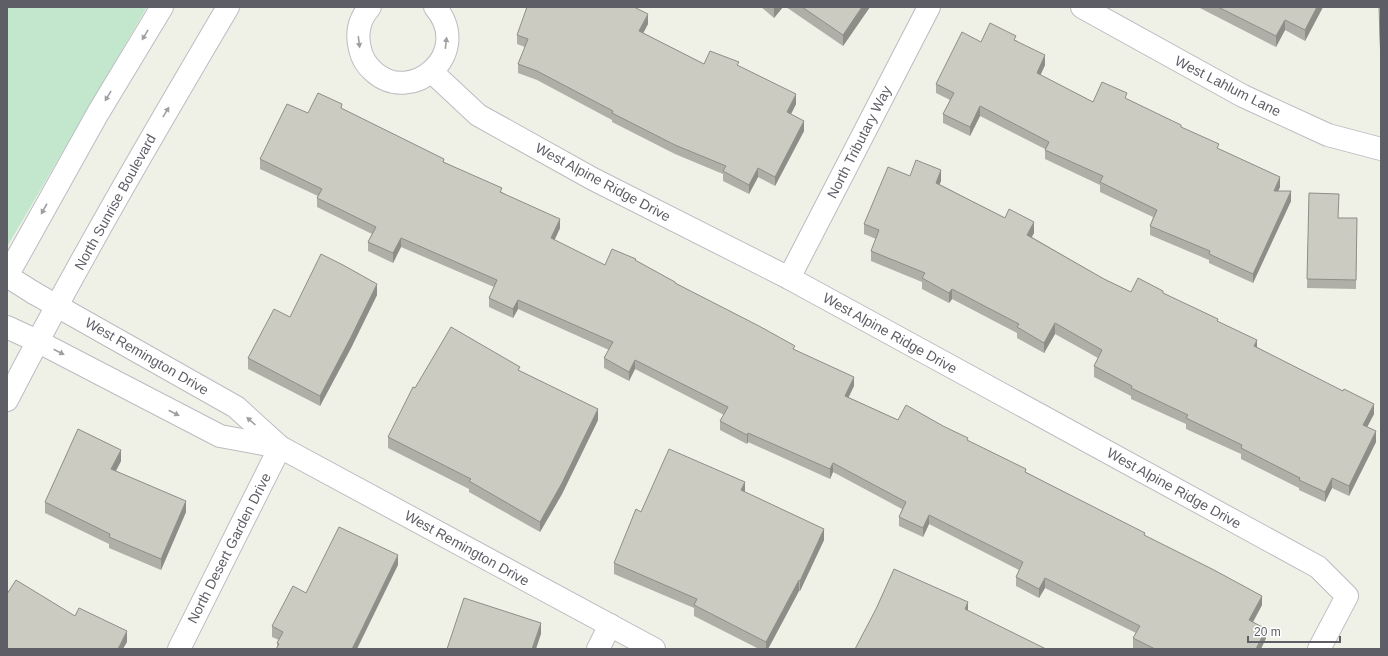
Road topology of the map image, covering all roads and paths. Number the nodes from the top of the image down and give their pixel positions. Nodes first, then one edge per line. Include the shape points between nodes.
1 (162, 7) edge
2 (228, 7) edge
3 (370, 7) edge
4 (435, 7) edge
5 (929, 7) edge
6 (1082, 7) edge
7 (432, 72) junction
8 (1381, 149) edge
9 (7, 276) edge
10 (789, 278) junction
11 (58, 305) junction
12 (9, 328) edge
13 (37, 341) junction
14 (7, 400) edge
15 (280, 447) junction
16 (610, 625) junction
17 (179, 649) edge
18 (598, 649) edge
19 (654, 649) edge
20 (1320, 649) edge

1 -> 9 street via 98,113
11 -> 2 street, North Sunrise Boulevard via 153,134
3 -> 7 street via 359,26 357,40 368,66 378,76 405,83
7 -> 4 street via 442,60 447,46 447,30 442,16
5 - 10 street, North Tributary Way
6 - 8 street, West Lahlum Lane via 1243,96 1328,135
7 - 10 street, West Alpine Ridge Drive via 478,115 593,179
9 - 11 street, West Remington Drive
10 - 20 street, West Alpine Ridge Drive via 1318,567 1347,596
11 - 13 street, North Sunrise Boulevard
15 -> 11 street, West Remington Drive via 236,407
12 - 13 street, West Remington Drive
13 - 14 street, North Sunrise Boulevard
13 -> 15 street, West Remington Drive via 220,436
15 - 16 street, West Remington Drive
15 - 17 street, North Desert Garden Drive
16 - 18 street
16 - 19 street, West Remington Drive

